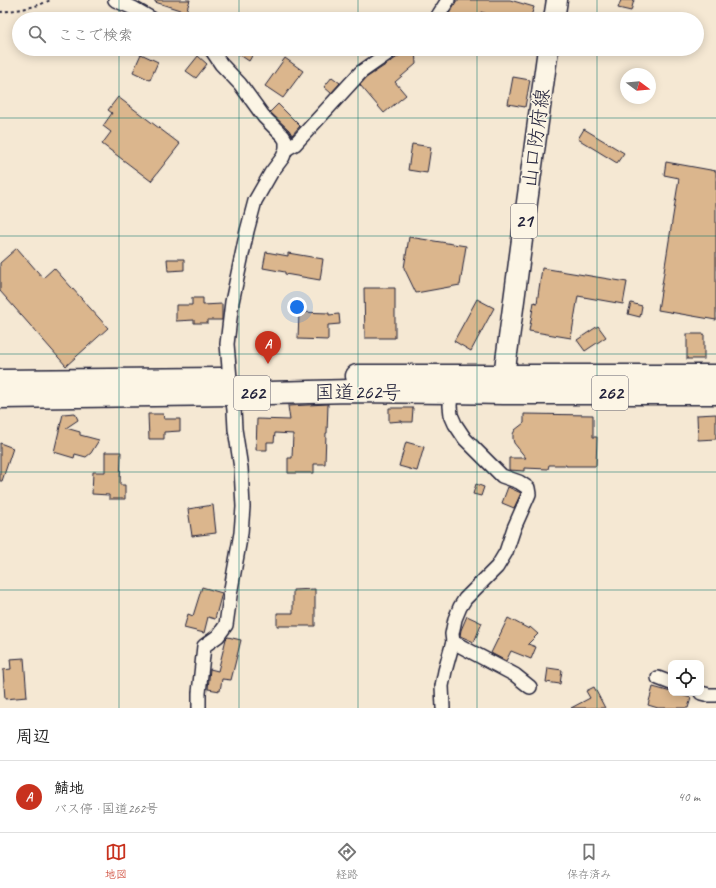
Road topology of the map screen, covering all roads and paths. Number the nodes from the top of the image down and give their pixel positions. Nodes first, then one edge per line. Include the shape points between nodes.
1 (50, 0) edge
2 (115, 0) edge
3 (448, 0) edge
4 (557, 0) edge
5 (0, 12) edge
6 (139, 12) edge
7 (440, 12) edge
8 (555, 12) edge
9 (216, 56) edge
10 (384, 56) edge
11 (547, 56) edge
12 (286, 149) junction
13 (716, 376) edge
14 (0, 381) edge
15 (504, 384) junction
16 (231, 386) junction
17 (451, 392) junction
18 (716, 393) edge
19 (0, 398) edge
20 (453, 642) junction
21 (658, 678) dead end
22 (668, 682) edge
23 (530, 687) dead end
24 (704, 694) edge
25 (716, 695) edge
26 (199, 708) edge
27 (443, 708) edge

1 - 5 path via 17,10
2 - 6 street
3 - 7 street
4 - 8 main road
9 - 12 street via 264,117 283,136
10 - 12 street via 361,72 294,144
11 - 15 main road, 山口防府線 / 21
12 - 16 street via 255,201 248,231 232,302 227,344
13 - 15 highway, 国道262号 / 262
14 - 16 highway, 国道262号 / 262
15 - 16 highway, 国道262号 / 262 via 366,376
15 - 17 highway, 国道262号 / 262
15 - 18 highway, 国道262号 / 262
16 - 17 highway, 国道262号 / 262
16 - 19 highway, 国道262号 / 262
16 - 26 street via 241,468 241,533 226,625 218,636 204,646
17 - 20 street via 451,415 465,439 502,476 519,482 528,488 529,494 506,552 497,566 460,607 455,619
20 - 23 street via 515,675
20 - 27 street via 442,686
21 - 22 street
24 - 25 street

